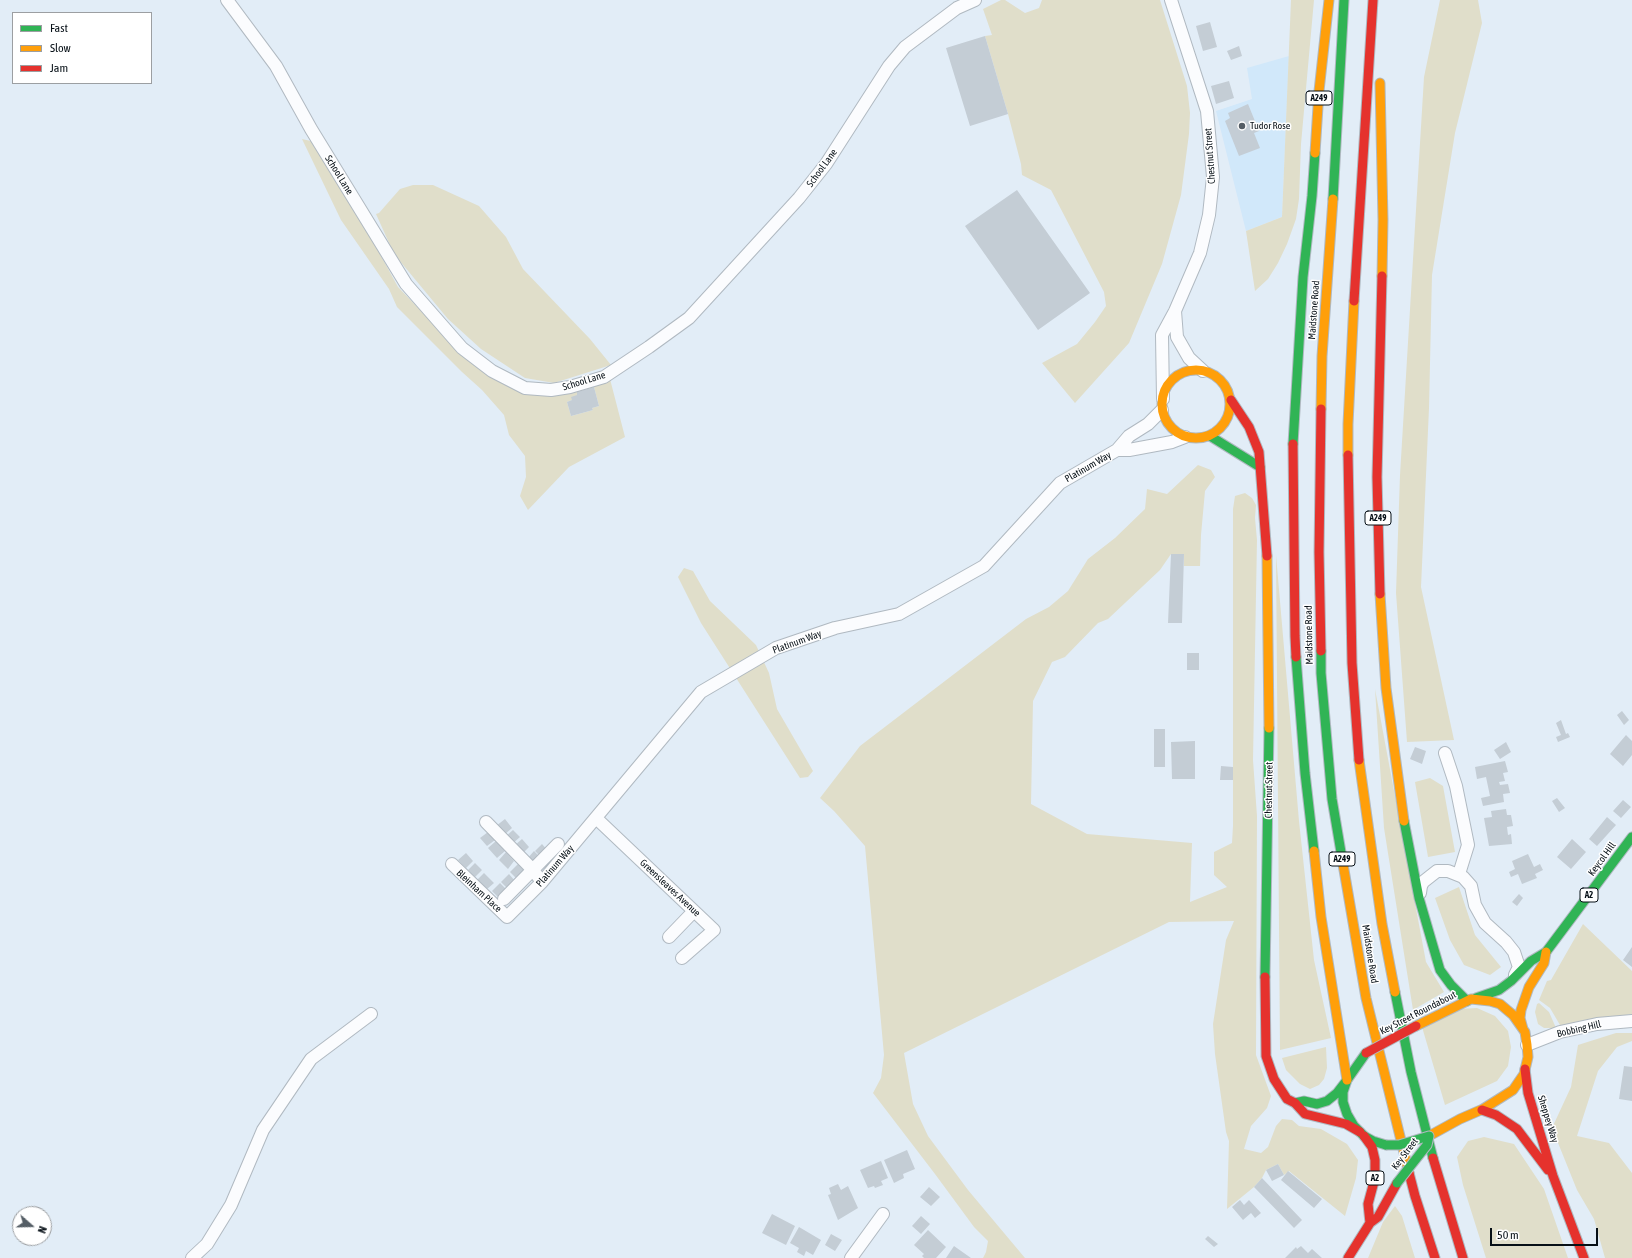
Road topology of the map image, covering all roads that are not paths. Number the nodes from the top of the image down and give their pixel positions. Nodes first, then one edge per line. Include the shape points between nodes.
1 (228, 0) edge
2 (975, 0) edge
3 (1171, 0) edge
4 (1329, 0) edge
5 (1344, 0) edge
6 (1373, 0) edge
7 (1373, 19) junction
8 (1175, 311) junction
9 (1203, 371) junction
10 (1230, 400) junction
11 (1162, 404) junction
12 (1210, 436) junction
13 (1185, 437) junction
14 (1117, 450) junction
15 (1260, 467) junction
16 (1445, 753) dead end
17 (596, 818) junction
18 (486, 822) dead end
19 (1632, 837) edge
20 (558, 844) dead end
21 (452, 864) dead end
22 (533, 870) junction
23 (1459, 874) junction
24 (542, 882) junction
25 (1420, 898) junction
26 (504, 899) dead end
27 (694, 911) junction
28 (507, 917) joint
29 (669, 937) dead end
30 (1546, 952) junction
31 (682, 958) dead end
32 (1511, 981) junction
33 (1470, 1000) junction
34 (371, 1014) dead end
35 (1632, 1021) edge
36 (1524, 1031) junction
37 (1527, 1045) junction
38 (1525, 1069) junction
39 (1347, 1080) junction
40 (1295, 1103) junction
41 (1482, 1110) junction
42 (1362, 1134) junction
43 (1429, 1136) junction
44 (1553, 1176) junction
45 (883, 1214) dead end
46 (1370, 1223) junction
47 (192, 1258) edge
48 (852, 1258) edge
49 (1348, 1258) edge
50 (1435, 1258) edge
51 (1463, 1258) edge
52 (1584, 1258) edge

1 - 2 street, School Lane via 276,66 311,130 406,284 462,348 492,370 525,388 551,390 604,377 689,318 794,203 826,164 904,47 957,8
3 - 8 street, Chestnut Street via 1207,111 1213,177 1209,215 1202,246
4 - 39 main road, A249 via 1303,277 1296,386 1293,455 1295,636 1305,773 1321,917
5 - 50 main road, Maidstone Road / A249 via 1322,356 1319,552 1321,673 1332,799 1366,998 1415,1196
6 - 7 main road, Maidstone Road / A249
7 - 25 main road, A249 via 1381,89 1383,220 1377,477 1380,610 1393,745 1403,814
7 - 51 main road, Maidstone Road / A249 via 1352,337 1348,453 1352,664 1360,768 1382,924 1411,1072 1439,1182
8 - 9 street, Chestnut Street via 1177,337 1189,358
8 - 11 street, Chestnut Street via 1162,335
9 - 10 main road via 1213,374 1222,381 1228,390
9 - 11 main road via 1181,373 1172,380 1166,388
10 - 12 main road via 1226,422
10 - 15 main road, Chestnut Street via 1249,428 1259,452
11 - 13 main road via 1165,419 1170,427
11 - 14 street, Platinum Way via 1148,424 1129,436
12 - 13 main road via 1194,439
12 - 15 main road
13 - 14 street, Platinum Way via 1172,442
14 - 17 street, Platinum Way via 1060,483 984,566 899,614 835,628 776,648 701,692
15 - 40 main road, Chestnut Street via 1267,561 1269,694 1266,1056 1274,1079 1287,1099
16 - 23 street via 1456,786 1468,845
17 - 24 street, Platinum Way
17 - 27 street, Greensleaves Avenue
18 - 22 street
19 - 30 main road, Keycol Hill / A2
20 - 22 street, Bleinham Place
21 - 28 street, Bleinham Place
22 - 24 street
22 - 26 street, Bleinham Place
23 - 25 street via 1445,870 1434,873 1421,886
23 - 32 street via 1471,886 1475,904 1484,923 1509,945 1516,955 1519,967
24 - 28 street, Platinum Way
25 - 33 main road, A249 via 1440,970 1451,985
27 - 29 street
27 - 31 street, Greensleaves Avenue via 714,930
30 - 32 main road, Keycol Hill / A2 via 1531,961
30 - 36 main road, Keycol Hill / A2 via 1544,963 1531,984 1521,1010 1520,1018
32 - 33 main road, Keycol Hill / A2 via 1496,992
33 - 36 main road via 1500,1004 1512,1014
33 - 39 main road, Key Street Roundabout, bridge via 1366,1053
34 - 47 street via 311,1059 263,1130 231,1205 207,1244
35 - 37 street, Bobbing Hill via 1597,1024 1560,1032
36 - 37 main road
37 - 38 main road
38 - 41 main road via 1513,1090
38 - 44 main road, Sheppey Way via 1528,1093
39 - 40 main road via 1327,1101 1316,1104 1304,1101
39 - 42 main road, Key Street Roundabout via 1343,1102 1347,1114
40 - 42 main road, Chestnut Street via 1309,1116 1346,1124
41 - 43 main road
41 - 44 main road, Sheppey Way via 1496,1115 1517,1129
42 - 43 main road, bridge via 1386,1145 1399,1145
42 - 46 main road, Key Street / A2 via 1372,1148 1375,1160 1375,1178 1368,1204
43 - 46 main road, Key Street / A2, bridge via 1427,1145 1397,1183 1378,1217
44 - 52 main road, Sheppey Way
45 - 48 street
46 - 49 main road, Key Street / A2

